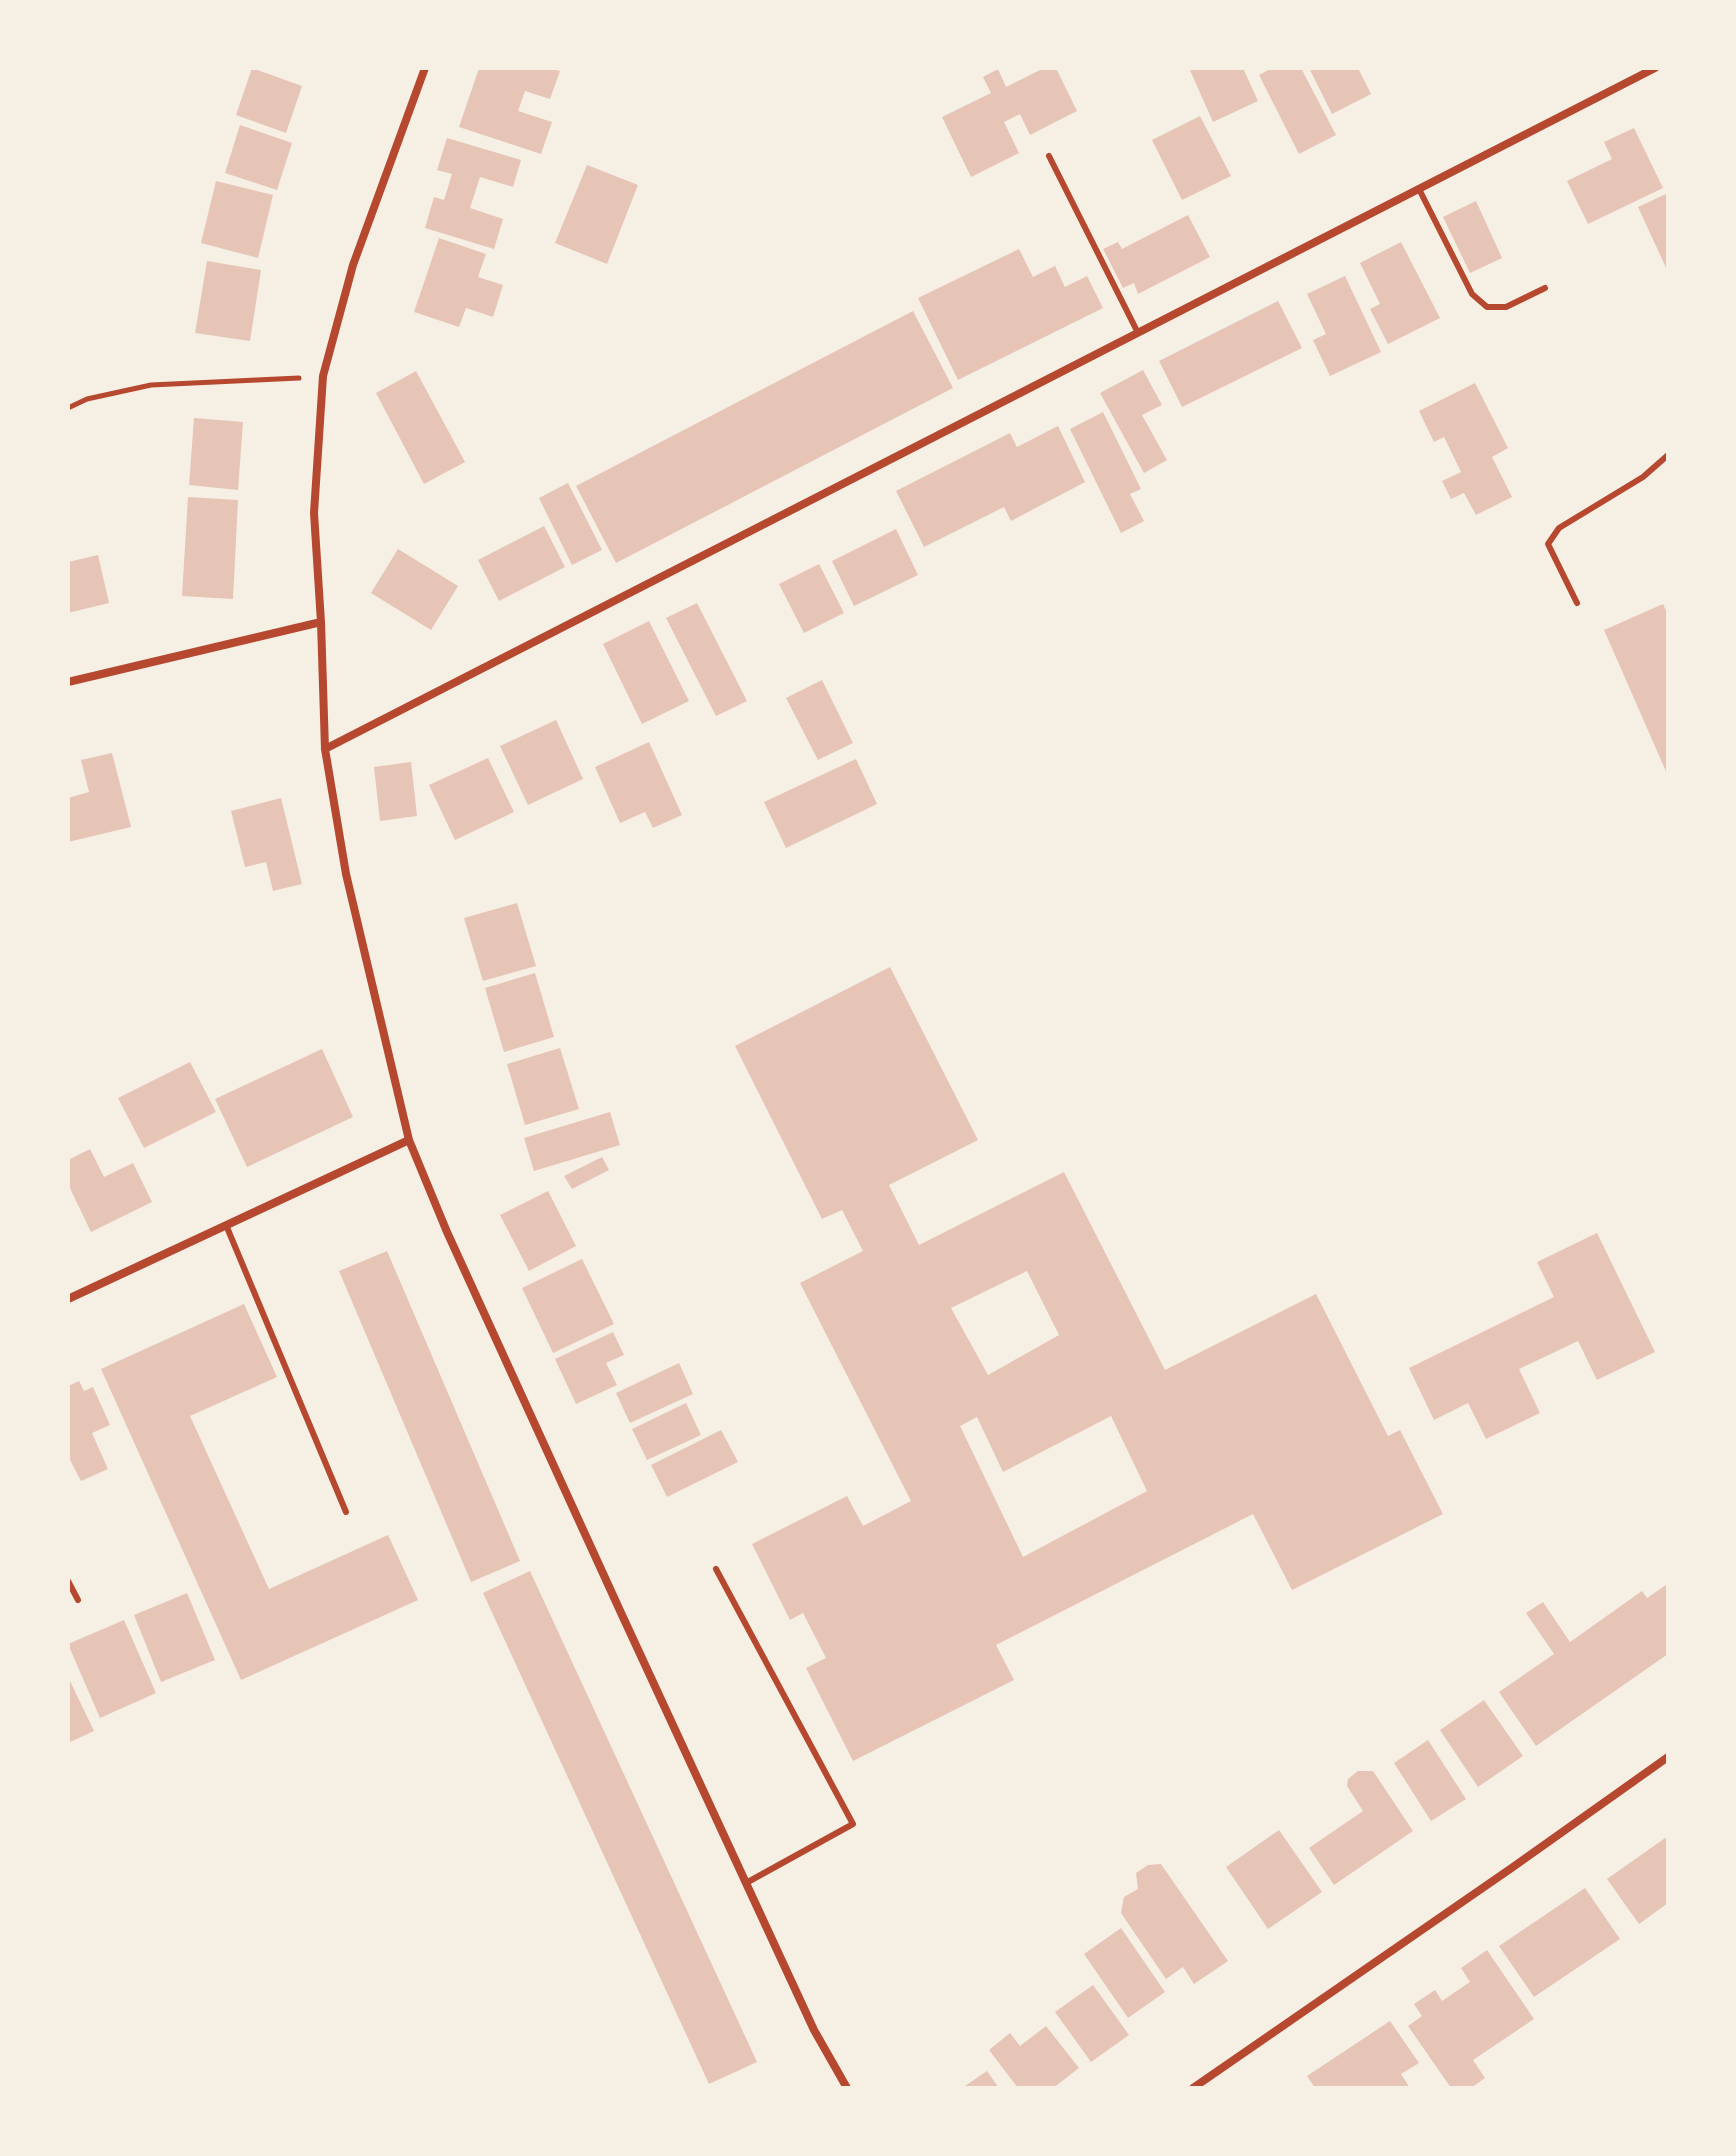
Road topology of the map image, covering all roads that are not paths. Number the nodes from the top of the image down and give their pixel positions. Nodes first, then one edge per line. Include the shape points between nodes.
1 (425, 68) edge
2 (1655, 68) edge
3 (1049, 156) dead end
4 (1419, 189) junction
5 (1545, 288) dead end
6 (1138, 333) junction
7 (1668, 455) edge
8 (1577, 603) dead end
9 (321, 622) junction
10 (68, 682) edge
11 (325, 749) junction
12 (409, 1140) junction
13 (226, 1225) junction
14 (68, 1299) edge
15 (346, 1512) dead end
16 (716, 1569) dead end
17 (68, 1581) edge
18 (78, 1600) dead end
19 (1668, 1757) edge
20 (746, 1883) junction
21 (847, 2088) edge
22 (1193, 2088) edge

1 - 9 street via 353,265 323,376 314,513
2 - 4 street
3 - 6 lane
4 - 5 lane via 1472,294 1487,307 1506,307
4 - 6 street
6 - 11 street
7 - 8 lane via 1643,477 1559,528 1548,544
9 - 10 street
9 - 11 street
11 - 12 street via 346,874
12 - 13 street
12 - 20 street
13 - 14 street
13 - 15 lane
16 - 20 lane via 853,1824
17 - 18 lane
19 - 22 street
20 - 21 street

